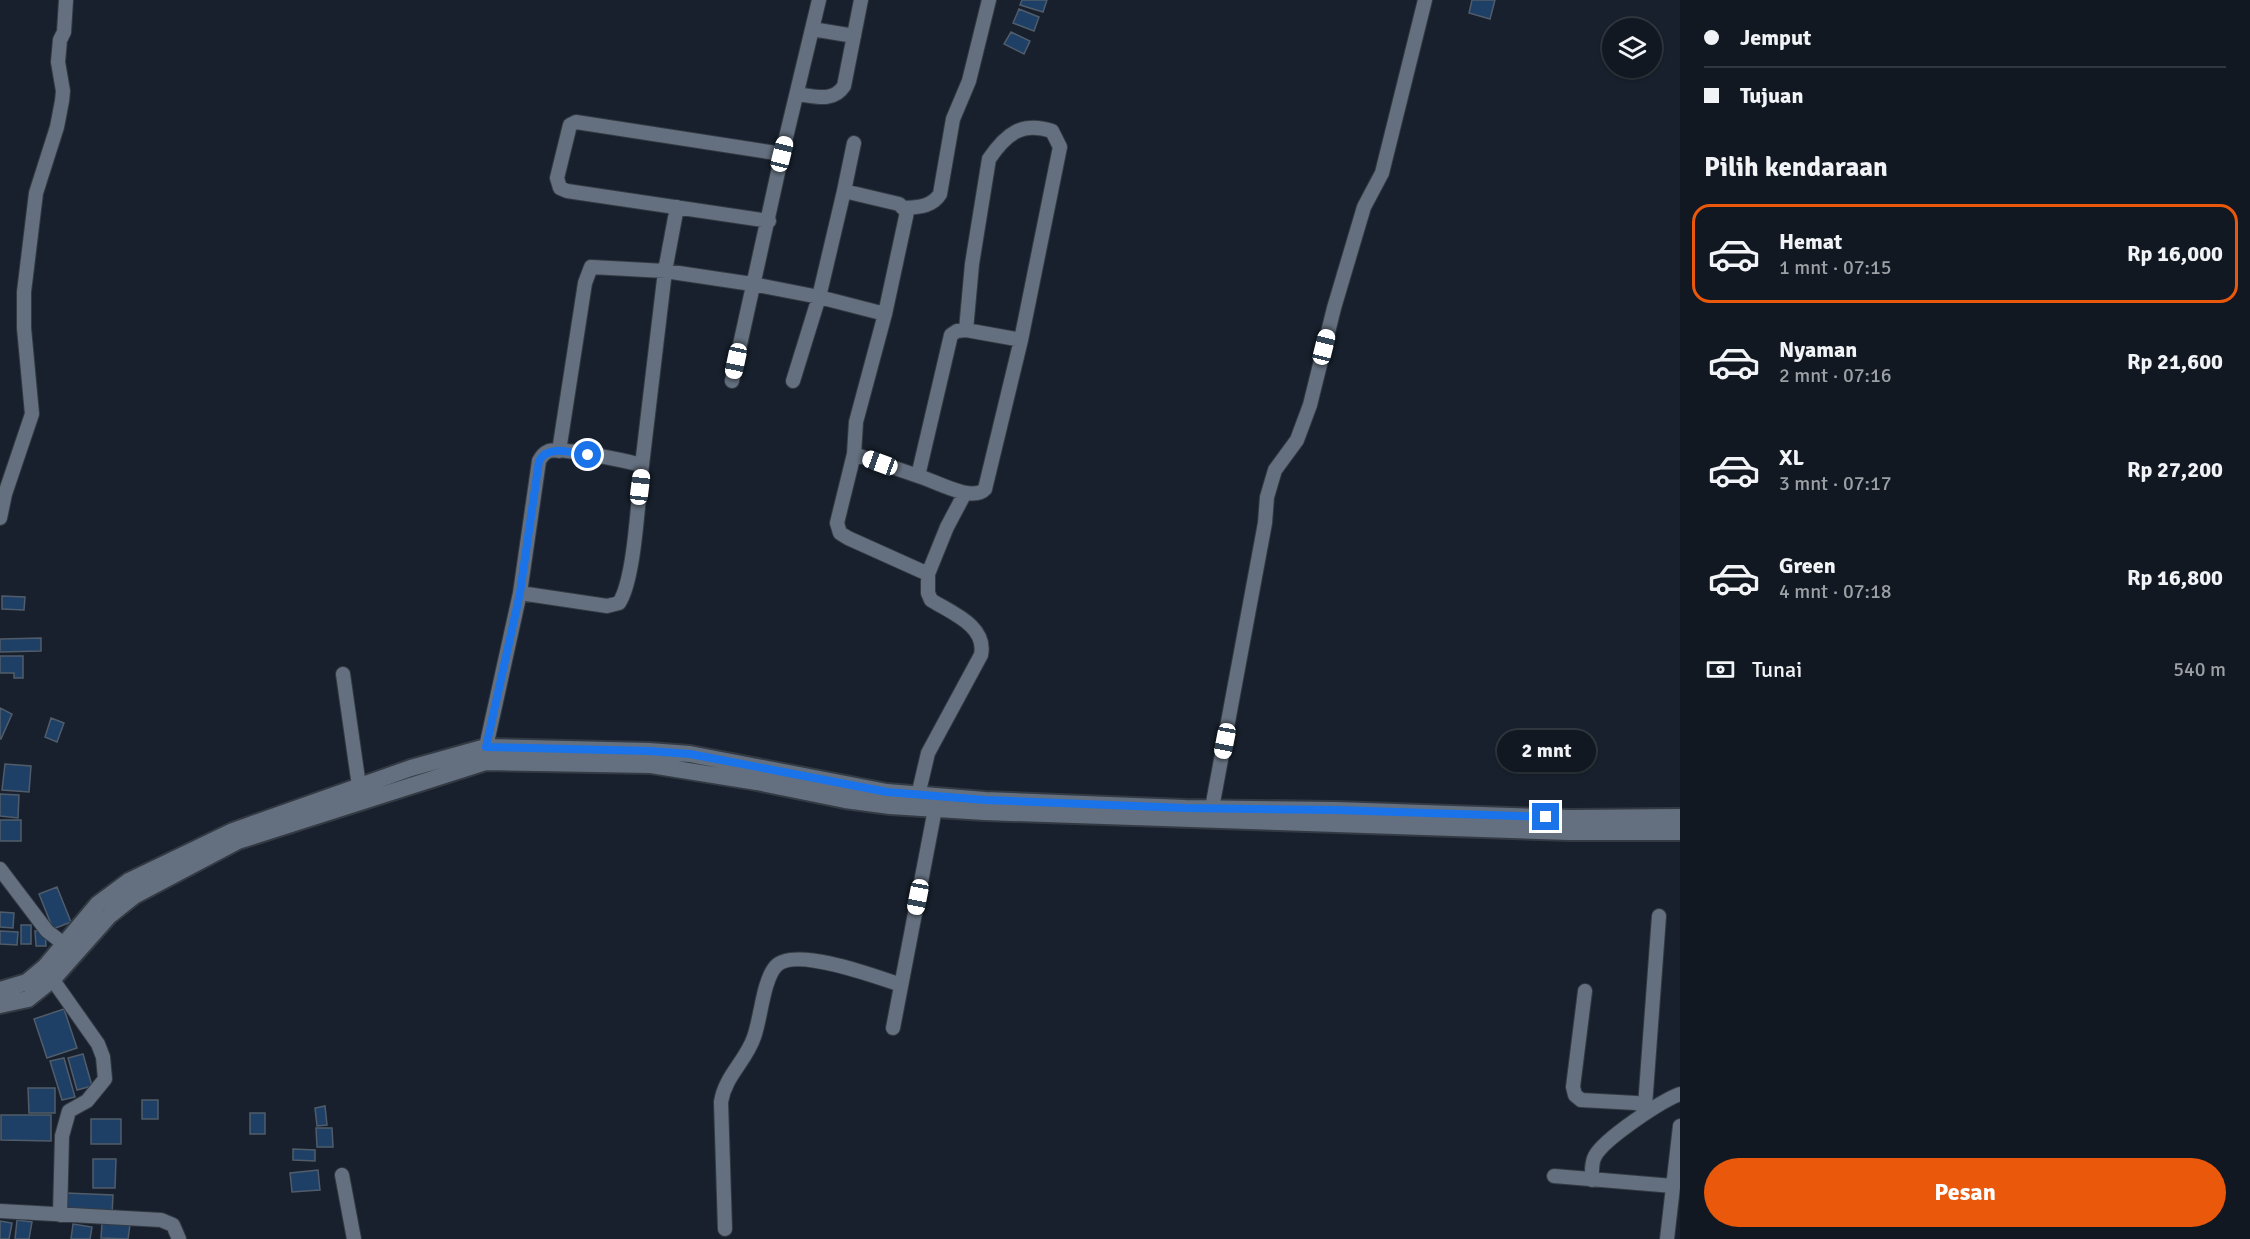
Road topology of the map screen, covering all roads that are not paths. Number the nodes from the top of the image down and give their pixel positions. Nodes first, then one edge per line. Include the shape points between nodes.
1 (66, 0) edge
2 (819, 0) edge
3 (861, 0) edge
4 (990, 0) edge
5 (1425, 0) edge
6 (812, 29) junction
7 (854, 36) junction
8 (796, 94) junction
9 (854, 143) dead end
10 (782, 154) junction
11 (844, 191) junction
12 (677, 207) junction
13 (905, 208) junction
14 (769, 221) junction
15 (665, 271) junction
16 (752, 284) junction
17 (819, 297) junction
18 (885, 314) junction
19 (966, 330) junction
20 (1021, 340) junction
21 (732, 381) dead end
22 (793, 381) dead end
23 (559, 451) junction
24 (854, 454) junction
25 (642, 465) junction
26 (918, 476) junction
27 (965, 493) junction
28 (0, 518) edge
29 (928, 574) junction
30 (520, 593) junction
31 (343, 674) dead end
32 (486, 747) junction
33 (413, 776) junction
34 (359, 786) junction
35 (916, 800) junction
36 (1212, 808) junction
37 (935, 809) junction
38 (1336, 817) junction
39 (1680, 817) edge
40 (1680, 832) edge
41 (0, 868) edge
42 (1659, 916) dead end
43 (97, 917) junction
44 (64, 944) junction
45 (49, 973) junction
46 (901, 985) junction
47 (0, 990) edge
48 (1585, 991) dead end
49 (0, 1005) edge
50 (893, 1028) dead end
51 (1680, 1094) edge
52 (1649, 1108) junction
53 (1680, 1126) edge
54 (342, 1175) dead end
55 (1554, 1176) dead end
56 (1592, 1179) junction
57 (1676, 1179) edge
58 (0, 1211) edge
59 (60, 1215) junction
60 (725, 1229) dead end
61 (179, 1239) edge
62 (354, 1239) edge
63 (1667, 1239) edge

1 - 28 street via 58,62 62,101 36,193 24,292 32,414
2 - 6 street
3 - 7 street
4 - 13 street via 969,81 952,119 940,194 926,205
5 - 36 street via 1382,173 1364,207 1310,405 1297,440 1275,470 1267,496
6 - 7 street
6 - 8 street
7 - 8 street via 844,86 838,93 828,98
8 - 10 street
9 - 11 street
10 - 12 street via 576,122 570,125 557,178 560,188
10 - 14 street
11 - 13 street
11 - 17 street
12 - 14 street
12 - 15 street
13 - 18 street via 907,219
14 - 16 street
15 - 16 street
15 - 23 street via 591,267 585,283
15 - 25 street
16 - 17 street
16 - 21 street
17 - 18 street
17 - 22 street
18 - 24 street via 856,422
19 - 20 street
19 - 20 street via 972,264 990,159 998,145 1035,125 1052,130 1060,147
19 - 26 street via 957,331 950,340
20 - 27 street via 985,489 978,494
23 - 25 street
23 - 30 street via 550,450 539,461
24 - 26 street
24 - 29 street via 837,523 840,533
25 - 30 street via 630,572 619,603 607,606
26 - 27 street
27 - 29 street
29 - 35 street via 931,600 971,625 983,645 928,753
30 - 32 street
31 - 34 street
32 - 33 street
32 - 35 street via 690,754
33 - 34 street
33 - 35 street via 486,762 651,765 845,800
33 - 43 street via 238,841
34 - 43 street via 233,831 129,881
35 - 36 street
35 - 37 street
36 - 38 street
37 - 38 street via 1188,820
37 - 46 street
38 - 39 street
38 - 40 street via 1569,832
41 - 44 street via 46,931
42 - 52 street
43 - 44 street
43 - 45 street
44 - 45 street
45 - 47 street
45 - 49 street via 28,999
45 - 59 street via 98,1044 105,1079 87,1101 69,1111 64,1124
46 - 50 street
46 - 60 street via 845,967 800,959 776,966 769,978 752,1044 722,1091
48 - 52 street via 1575,1095 1581,1100
51 - 52 street
52 - 56 street via 1595,1156
53 - 57 street
54 - 62 street
55 - 56 street
56 - 57 street
57 - 63 street
58 - 59 street
59 - 61 street via 161,1220 173,1225

